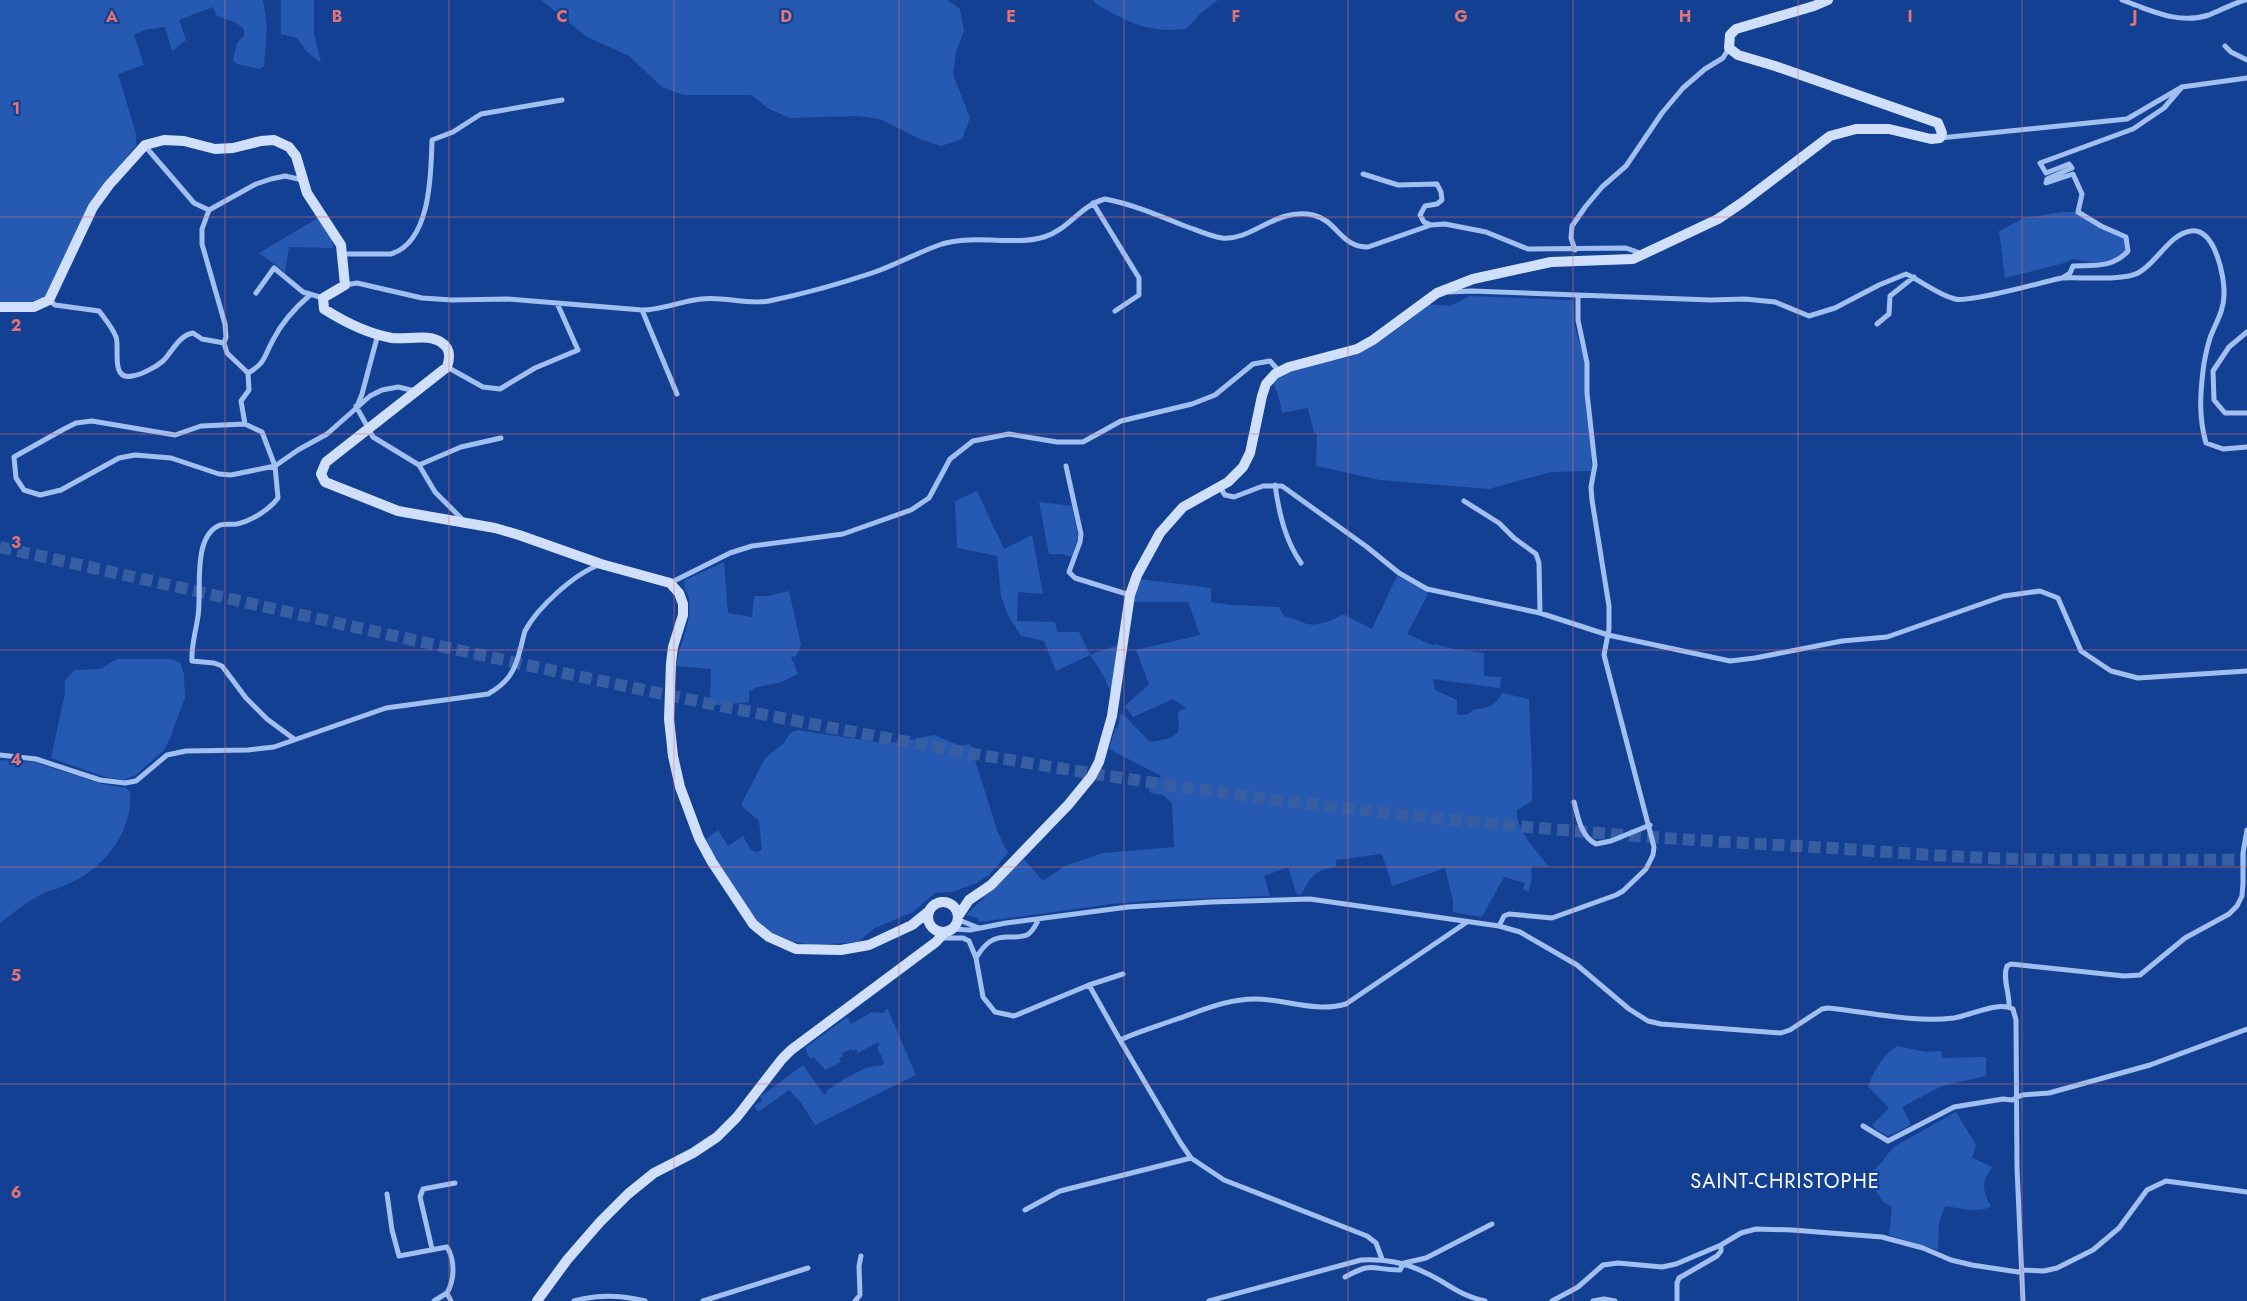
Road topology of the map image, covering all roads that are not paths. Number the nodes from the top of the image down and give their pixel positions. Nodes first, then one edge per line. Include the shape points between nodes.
1 (1828, 0) edge
2 (2122, 0) edge
3 (2245, 0) edge
4 (2225, 46) dead end
5 (1729, 48) junction
6 (2247, 60) edge
7 (2247, 78) edge
8 (2182, 88) junction
9 (562, 100) dead end
10 (1940, 138) junction
11 (145, 145) junction
12 (1363, 174) dead end
13 (303, 180) junction
14 (1093, 203) junction
15 (209, 210) junction
16 (1431, 225) junction
17 (1574, 250) junction
18 (343, 254) junction
19 (1643, 254) junction
20 (1914, 277) junction
21 (2062, 278) junction
22 (345, 285) junction
23 (256, 293) dead end
24 (1438, 293) junction
25 (310, 294) junction
26 (1578, 296) junction
27 (323, 298) junction
28 (49, 300) junction
29 (557, 303) junction
30 (0, 307) edge
31 (642, 310) junction
32 (1114, 311) dead end
33 (1877, 324) dead end
34 (2247, 332) edge
35 (378, 334) junction
36 (224, 343) junction
37 (447, 367) junction
38 (1279, 371) junction
39 (248, 373) junction
40 (413, 393) junction
41 (677, 394) dead end
42 (356, 406) junction
43 (2247, 414) edge
44 (245, 424) junction
45 (368, 428) junction
46 (501, 438) dead end
47 (2247, 447) edge
48 (419, 465) junction
49 (275, 466) junction
50 (1066, 466) dead end
51 (1274, 485) junction
52 (1219, 486) junction
53 (1464, 501) dead end
54 (465, 522) junction
55 (1301, 563) dead end
56 (601, 564) junction
57 (670, 583) junction
58 (1130, 595) junction
59 (1540, 613) junction
60 (1608, 635) junction
61 (2247, 671) edge
62 (294, 740) junction
63 (0, 755) edge
64 (1574, 802) dead end
65 (1650, 825) junction
66 (2247, 830) edge
67 (976, 894) junction
68 (947, 902) junction
69 (928, 912) junction
70 (959, 917) junction
71 (1039, 918) junction
72 (1467, 922) junction
73 (912, 925) junction
74 (931, 926) junction
75 (1499, 926) junction
76 (979, 928) junction
77 (946, 933) junction
78 (924, 950) junction
79 (976, 958) junction
80 (1123, 974) dead end
81 (1089, 985) junction
82 (2009, 1007) junction
83 (2247, 1029) edge
84 (1120, 1040) junction
85 (2017, 1097) junction
86 (1863, 1126) dead end
87 (1191, 1158) junction
88 (454, 1183) dead end
89 (2247, 1192) edge
90 (387, 1194) dead end
91 (1025, 1210) dead end
92 (1492, 1224) dead end
93 (1721, 1245) junction
94 (432, 1250) junction
95 (861, 1256) dead end
96 (1382, 1259) junction
97 (1404, 1263) junction
98 (808, 1268) dead end
99 (2022, 1270) junction
100 (1345, 1277) dead end
101 (447, 1293) junction
102 (434, 1301) edge
103 (451, 1301) edge
104 (538, 1301) edge
105 (574, 1301) edge
106 (645, 1301) edge
107 (703, 1301) edge
108 (855, 1301) edge
109 (1209, 1301) edge
110 (1485, 1301) edge
111 (1552, 1301) edge
112 (1593, 1301) edge
113 (1615, 1301) edge
114 (1677, 1301) edge
115 (2023, 1301) edge

1 - 5 street via 1736,29 1730,35
2 - 3 street via 2164,16 2180,18 2209,15
4 - 6 street
5 - 10 street via 1738,55 1938,123 1942,133
5 - 17 street via 1723,58 1705,68 1682,88 1626,166 1586,206 1572,226
7 - 8 street
8 - 10 street via 2127,119
8 - 21 street via 2164,108 2133,129 2040,162 2046,173 2069,164 2072,168 2047,179 2046,183 2073,174 2082,194 2078,212 2126,237 2128,251 2121,258 2109,265 2073,266 2070,273
9 - 18 street via 481,114 432,140 426,211 409,240 390,254
10 - 19 street via 1931,139 1889,129 1856,128 1830,136 1718,219
11 - 13 street via 164,140 184,141 215,149 274,140 289,147 296,156
11 - 15 street via 194,203
11 - 28 street via 94,207
12 - 16 street via 1398,185 1436,184 1442,200 1425,206 1420,215
13 - 15 street via 285,176 271,178
13 - 18 street via 307,193 338,239
14 - 16 street via 1110,200 1222,238 1250,232 1278,218 1302,214 1328,221 1357,247 1368,247
14 - 31 street via 1046,236 943,244 872,273 767,301 747,302 715,297
14 - 32 street via 1139,278 1138,295
15 - 36 street via 202,229 202,244 225,324
16 - 17 street via 1479,230 1528,249
17 - 19 street via 1626,248
18 - 22 street
19 - 24 street via 1633,259 1551,262 1473,279
20 - 21 street via 1937,293 1957,300
20 - 26 street via 1906,274 1834,308 1809,316 1775,302 1745,299
20 - 33 street via 1890,296 1889,314
21 - 47 street via 2137,274 2154,262 2180,235 2198,231 2206,235 2213,245 2224,296 2203,370 2201,426 2206,443 2223,450
22 - 27 street
22 - 29 street via 357,283 422,298
23 - 25 street via 274,268
24 - 26 street via 1472,291
24 - 38 street via 1357,349
25 - 27 street
25 - 39 street via 273,339 263,362
26 - 60 street via 1595,465 1592,500 1609,606
27 - 35 street via 324,309
28 - 30 street via 34,307
28 - 36 street via 55,305 99,310 117,341 117,366 128,377 161,362 177,342 190,333
29 - 31 street
29 - 37 street via 578,350 535,368 500,389 483,387
31 - 41 street
34 - 43 street via 2229,347 2213,371 2214,400 2225,413
35 - 37 street via 392,338 438,340 448,349
35 - 42 street
36 - 39 street via 227,353
37 - 40 street
38 - 52 street via 1266,384 1250,453 1243,467 1236,476
38 - 57 street via 1270,361 1253,364 1215,395 1192,404 1120,421 1083,442 1057,442 1009,434 973,442 950,459 929,498 911,510 843,534 752,546 730,553
39 - 44 street via 249,390 241,401
40 - 42 street via 404,388 390,388
40 - 45 street
42 - 45 street
42 - 49 street via 327,434
44 - 49 street via 262,432
44 - 49 street via 201,426 175,435 92,421 76,424 14,457 16,478 24,490 40,495 61,490 119,458 134,455 171,458 231,475
45 - 48 street via 380,442
45 - 54 street via 323,465 321,474 324,482 398,511
46 - 48 street via 461,447
48 - 54 street via 435,492
49 - 62 street via 278,498 272,506 245,522 220,525 206,540 199,563 199,614 192,662 222,666 246,698
50 - 58 street via 1081,534 1069,572 1075,578
51 - 52 street via 1234,497 1225,494
51 - 55 street via 1287,539
51 - 59 street via 1289,490 1399,573 1427,589
52 - 58 street via 1183,507 1160,532 1136,575
53 - 59 street via 1499,523 1536,554
54 - 56 street via 519,535
56 - 57 street
56 - 62 street via 580,574 531,621 524,633 512,674 488,694 386,708
57 - 73 street via 683,604 671,663 670,719 680,787 699,838 744,912 769,937 796,949 823,951 869,945
58 - 67 street via 1115,702 1099,762 1068,805 990,885
59 - 60 street
60 - 61 street via 1738,660 1887,637 2004,596 2040,591 2058,598 2081,651 2111,671 2138,678
60 - 65 street via 1604,655
62 - 63 street via 265,748 186,751 167,755 136,781 125,783 100,780 36,759
64 - 65 street via 1587,838 1596,844
65 - 75 street via 1653,855 1646,869 1623,891 1552,918 1509,914 1504,916
66 - 82 street via 2242,896 2229,914 2185,938 2140,975 2011,964 2005,973
67 - 68 street
67 - 70 street via 964,906
68 - 69 street via 935,903
68 - 70 street via 955,907
69 - 73 street
69 - 74 street
70 - 76 street
70 - 77 street
71 - 72 street via 1128,907 1310,899
71 - 76 street
71 - 79 street via 1026,936 994,939 984,945
72 - 75 street
72 - 84 street via 1346,1004 1327,1008 1257,999 1228,1002
73 - 74 street
74 - 77 street
74 - 78 street via 931,938
75 - 82 street via 1520,932 1577,965 1634,1012 1648,1021 1661,1024 1782,1033 1828,1008 1937,1019 1999,1005
76 - 77 street
77 - 78 street
77 - 79 street via 969,941
78 - 104 street via 782,1059 737,1118 717,1137 654,1173 628,1194 567,1260
79 - 81 street via 983,997 995,1012 1014,1016
80 - 81 street
81 - 84 street
82 - 85 street via 2013,1009 2016,1020
83 - 85 street via 2150,1065 2049,1093
84 - 87 street
85 - 86 street via 1954,1107 1888,1141
85 - 99 street
87 - 91 street via 1060,1191
87 - 96 street via 1224,1180 1367,1236 1376,1242
88 - 94 street via 423,1190 420,1197
89 - 99 street via 2166,1181 2147,1190 2119,1228 2093,1250 2057,1268
90 - 94 street via 399,1256
92 - 97 street via 1426,1258
93 - 99 street via 1741,1233 1756,1229 1882,1237 1972,1265
93 - 111 street via 1691,1259 1662,1267 1618,1263 1603,1265 1578,1288
93 - 114 street via 1717,1256 1679,1278
94 - 101 street via 447,1247 452,1256 452,1283
95 - 108 street via 860,1295
96 - 97 street
96 - 109 street via 1361,1260
97 - 100 street via 1400,1270 1370,1266
97 - 110 street via 1453,1290
98 - 107 street
99 - 115 street
101 - 102 street
101 - 103 street
105 - 106 street via 592,1296 625,1296
112 - 113 street

